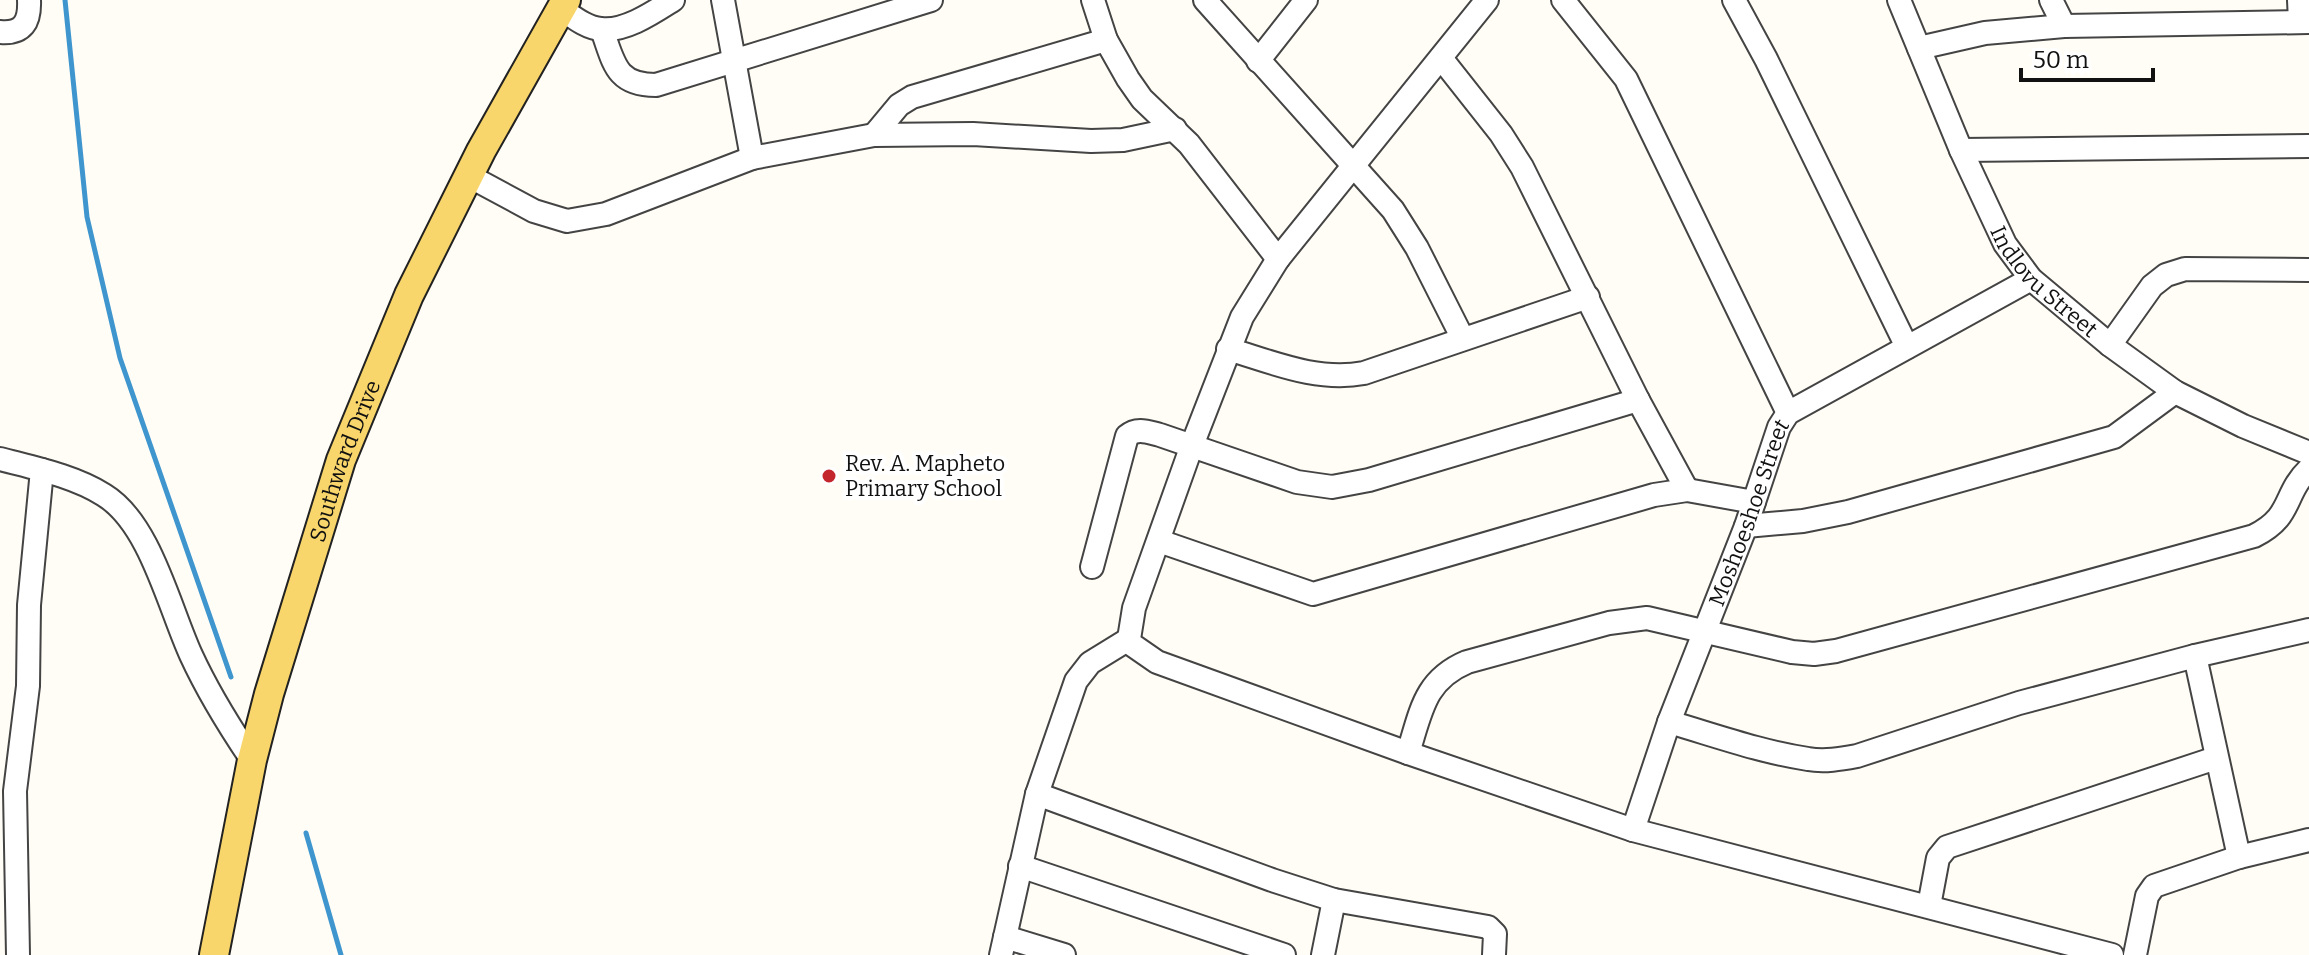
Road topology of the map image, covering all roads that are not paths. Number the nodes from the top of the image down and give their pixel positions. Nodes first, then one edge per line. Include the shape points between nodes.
1 (29, 0) edge
2 (673, 0) edge
3 (723, 0) edge
4 (931, 0) edge
5 (1093, 0) edge
6 (1205, 0) edge
7 (1306, 0) edge
8 (1487, 0) edge
9 (1563, 0) edge
10 (1734, 0) edge
11 (1899, 0) edge
12 (2051, 0) edge
13 (563, 4) edge
14 (2302, 15) edge
15 (2064, 26) junction
16 (602, 30) junction
17 (0, 32) edge
18 (1106, 40) junction
19 (1919, 48) junction
20 (1441, 58) junction
21 (1258, 61) junction
22 (735, 62) junction
23 (1175, 129) junction
24 (874, 135) junction
25 (2309, 146) edge
26 (1961, 150) junction
27 (752, 158) junction
28 (1353, 168) junction
29 (469, 176) junction
30 (1278, 259) junction
31 (2309, 270) edge
32 (2031, 279) junction
33 (1588, 297) junction
34 (1463, 339) junction
35 (2110, 345) junction
36 (1907, 347) junction
37 (1228, 349) junction
38 (2175, 392) junction
39 (1638, 400) junction
40 (1788, 413) junction
41 (1191, 448) junction
42 (2309, 453) edge
43 (0, 459) edge
44 (2309, 469) edge
45 (42, 470) junction
46 (1687, 490) junction
47 (1754, 502) junction
48 (1746, 526) junction
49 (1159, 541) junction
50 (1092, 567) dead end
51 (2309, 630) edge
52 (1707, 631) junction
53 (1129, 639) junction
54 (2195, 656) junction
55 (1669, 722) junction
56 (1408, 753) junction
57 (2216, 758) junction
58 (252, 760) junction
59 (1037, 794) junction
60 (1633, 830) junction
61 (2309, 840) edge
62 (2239, 857) junction
63 (1020, 866) junction
64 (1334, 900) junction
65 (1929, 906) junction
66 (1003, 946) edge
67 (18, 955) edge
68 (214, 955) edge
69 (1064, 955) edge
70 (1284, 955) edge
71 (1323, 955) edge
72 (1494, 955) edge
73 (2112, 955) edge
74 (2135, 955) edge

1 - 17 street via 22,29
2 - 16 street via 629,23
3 - 22 street
4 - 22 street
5 - 18 street
6 - 21 street
7 - 21 street
8 - 20 street
9 - 40 street via 1626,79
10 - 36 street
11 - 19 street, Indlovu Street
12 - 15 street
13 - 16 street
13 - 29 main road, Southward Drive
14 - 15 street
15 - 19 street via 1985,33
16 - 22 street via 616,67 632,83 667,83
18 - 23 street via 1142,99
18 - 24 street via 912,97
19 - 26 street, Indlovu Street
20 - 28 street
20 - 33 street via 1522,167
21 - 28 street
22 - 27 street
23 - 24 street via 1091,141
23 - 30 street
24 - 27 street
25 - 26 street
26 - 32 street, Indlovu Street via 2005,244
27 - 29 street via 606,214 567,221 534,211
28 - 30 street
28 - 34 street via 1406,228
29 - 58 main road, Southward Drive via 409,295 341,460
30 - 37 street
31 - 35 street via 2185,269 2166,275 2152,286
32 - 35 street, Indlovu Street
32 - 36 street, Moshoeshoe Street
33 - 34 street
33 - 39 street
34 - 37 street via 1343,377
35 - 38 street, Indlovu Street
36 - 40 street, Moshoeshoe Street
37 - 41 street
38 - 42 street, Indlovu Street
38 - 48 street via 2114,437 1848,512
39 - 41 street via 1332,487 1297,482
39 - 46 street
40 - 47 street, Moshoeshoe Street
41 - 49 street
41 - 50 street via 1142,431 1127,436
43 - 45 street
44 - 52 street via 2278,520 2254,536 1851,647 1792,652
45 - 58 street via 106,495 124,513 139,534 203,679
45 - 67 street via 29,605 28,686 15,791
46 - 47 street
46 - 49 street via 1654,495 1313,594
47 - 48 street, Moshoeshoe Street
48 - 52 street, Moshoeshoe Street
49 - 53 street via 1134,608
51 - 54 street
52 - 55 street, Moshoeshoe Street
52 - 56 street via 1627,619 1452,668 1432,687
53 - 56 street via 1157,662
53 - 59 street via 1082,671
54 - 55 street via 1832,760 1783,754
54 - 57 street
55 - 60 street, Moshoeshoe Street
56 - 60 street
57 - 62 street
57 - 65 street via 1947,847 1938,858
58 - 68 main road, Southward Drive
59 - 63 street
59 - 64 street
60 - 65 street
61 - 62 street
62 - 74 street via 2150,890
63 - 66 street
63 - 70 street
64 - 71 street
64 - 72 street via 1488,927 1495,934
65 - 73 street
66 - 69 street

